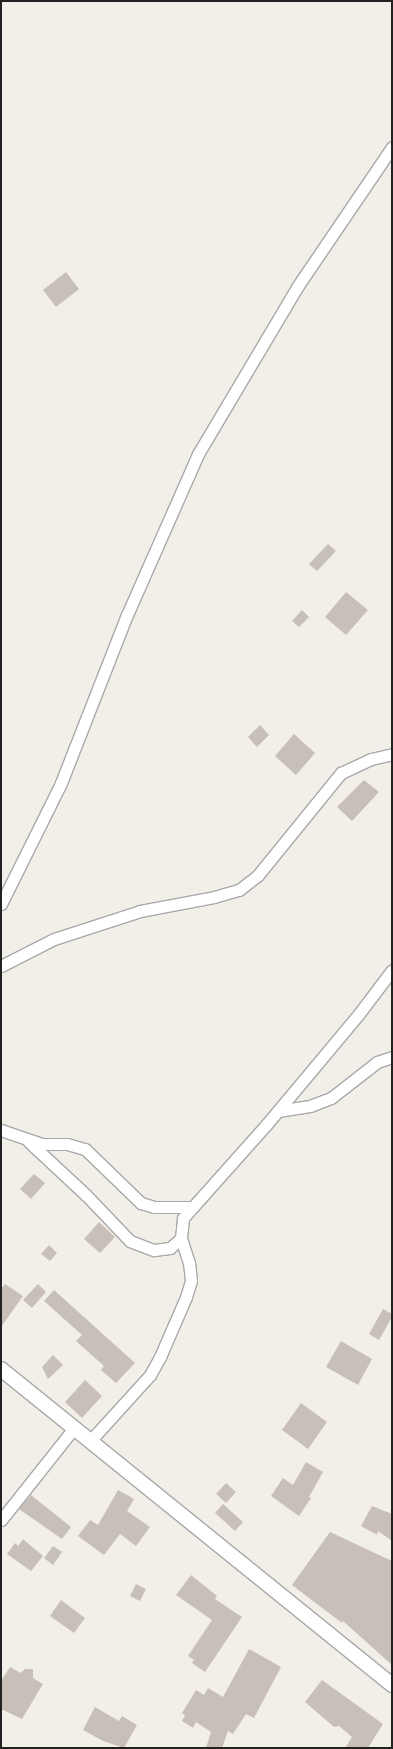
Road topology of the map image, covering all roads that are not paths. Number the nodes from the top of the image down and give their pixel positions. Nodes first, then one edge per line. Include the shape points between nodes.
1 (392, 147) edge
2 (392, 754) edge
3 (1, 904) edge
4 (1, 966) edge
5 (392, 970) edge
6 (392, 1057) edge
7 (278, 1111) junction
8 (1, 1130) edge
9 (25, 1138) junction
10 (193, 1207) junction
11 (181, 1238) junction
12 (1, 1370) edge
13 (74, 1428) junction
14 (90, 1441) junction
15 (1, 1520) edge
16 (392, 1685) edge

1 - 3 street via 297,286 198,454 127,615 61,783
2 - 4 street via 371,759 341,773 258,875 239,890 214,898 140,911 54,939
5 - 7 street
6 - 7 street via 377,1062 332,1098 310,1106
7 - 10 street
8 - 9 street
9 - 10 street via 42,1144 67,1144 85,1149 141,1204
9 - 11 street via 130,1240 154,1250 170,1248
10 - 11 street via 183,1218
11 - 14 street via 191,1281 179,1316 150,1375
12 - 13 street
13 - 14 street
13 - 15 street
14 - 16 street

